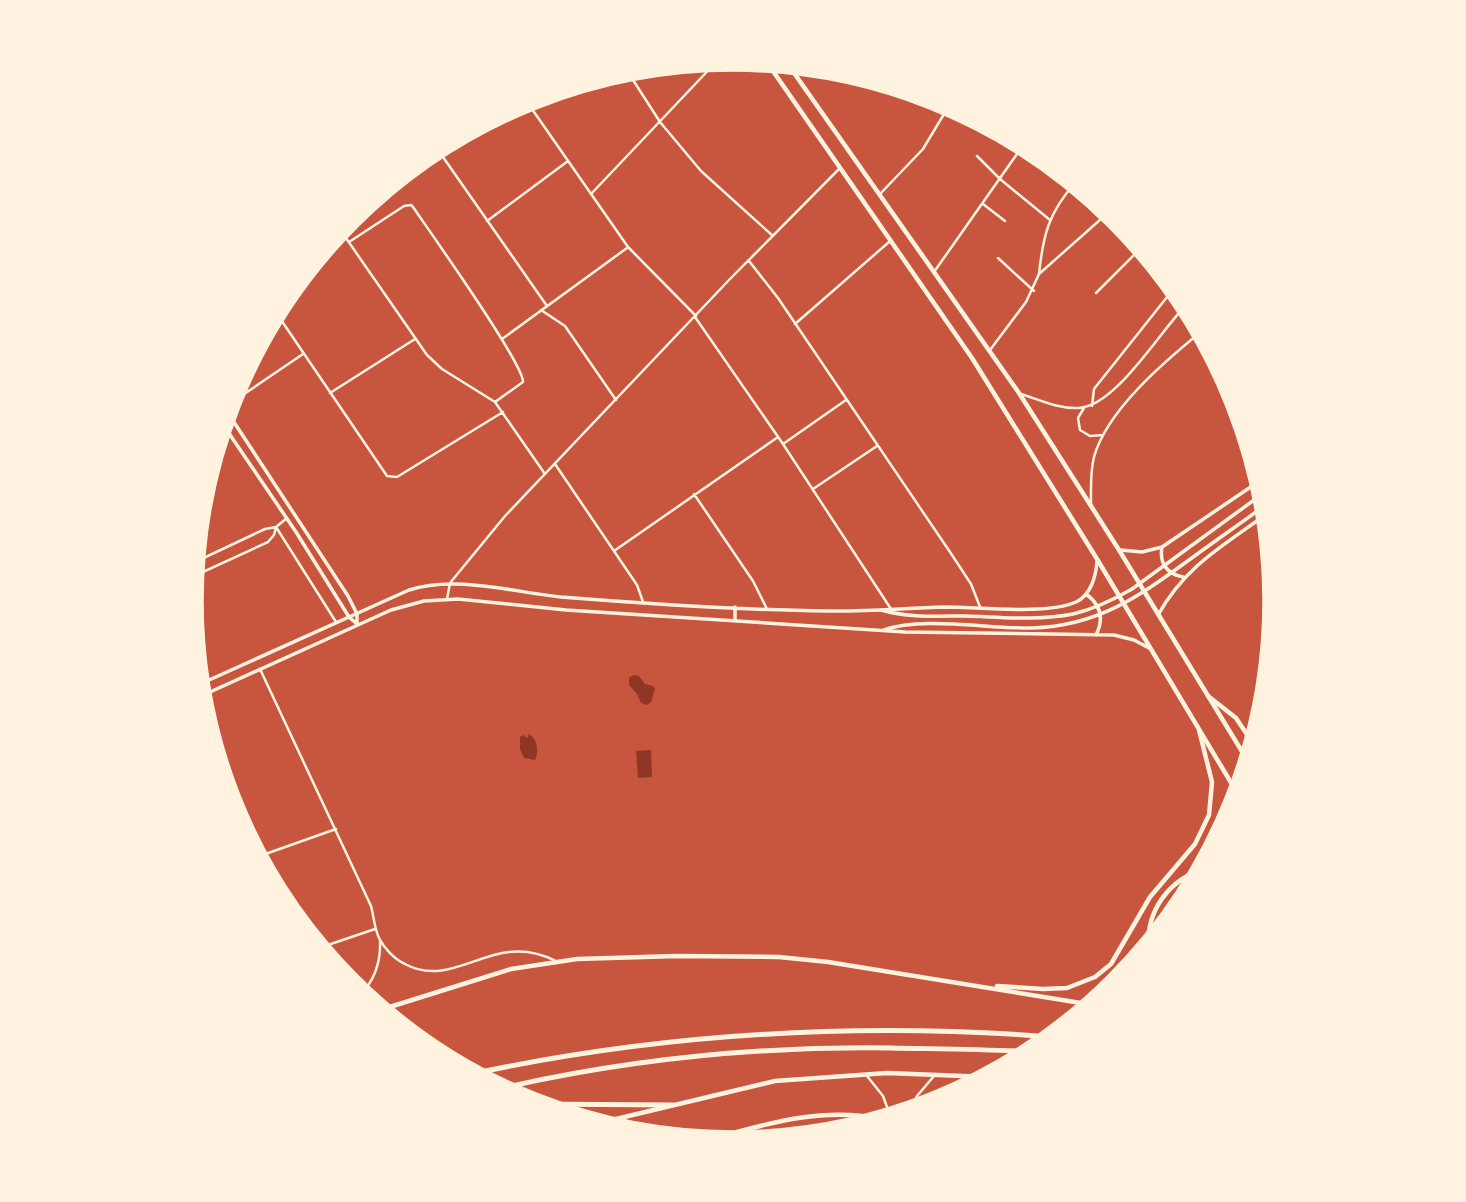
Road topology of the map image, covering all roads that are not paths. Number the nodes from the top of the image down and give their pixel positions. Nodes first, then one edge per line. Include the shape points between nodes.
1 (708, 71) edge
2 (774, 72) edge
3 (795, 74) edge
4 (633, 79) edge
5 (532, 109) edge
6 (944, 114) edge
7 (660, 122) junction
8 (1018, 153) edge
9 (442, 156) edge
10 (977, 156) dead end
11 (568, 161) junction
12 (842, 167) junction
13 (1000, 179) junction
14 (1069, 191) edge
15 (591, 194) junction
16 (879, 195) junction
17 (983, 204) junction
18 (1101, 219) edge
19 (1050, 220) junction
20 (487, 221) junction
21 (1005, 221) dead end
22 (773, 236) junction
23 (346, 238) edge
24 (892, 240) junction
25 (349, 242) junction
26 (628, 247) junction
27 (1135, 254) edge
28 (998, 258) dead end
29 (750, 261) junction
30 (934, 272) junction
31 (1040, 274) junction
32 (1034, 291) junction
33 (1096, 293) dead end
34 (1168, 296) edge
35 (547, 306) junction
36 (541, 310) junction
37 (1180, 314) edge
38 (695, 316) junction
39 (282, 321) edge
40 (795, 324) junction
41 (1193, 337) edge
42 (415, 339) junction
43 (502, 339) junction
44 (990, 350) junction
45 (304, 354) junction
46 (330, 393) junction
47 (1019, 393) junction
48 (244, 395) edge
49 (616, 400) junction
50 (847, 400) junction
51 (495, 402) junction
52 (1092, 406) junction
53 (1084, 408) junction
54 (503, 412) junction
55 (233, 421) edge
56 (229, 433) edge
57 (1103, 435) junction
58 (778, 437) junction
59 (783, 444) junction
60 (878, 445) junction
61 (555, 464) junction
62 (545, 474) junction
63 (1251, 486) edge
64 (813, 489) junction
65 (694, 494) junction
66 (1255, 501) edge
67 (1091, 505) junction
68 (1256, 511) edge
69 (287, 518) junction
70 (1257, 521) edge
71 (276, 527) junction
72 (304, 527) junction
73 (296, 532) junction
74 (1162, 547) junction
75 (1119, 550) junction
76 (614, 551) junction
77 (204, 558) edge
78 (1097, 559) junction
79 (203, 572) edge
80 (1183, 577) junction
81 (450, 583) junction
82 (1086, 594) junction
83 (447, 599) junction
84 (643, 602) junction
85 (735, 607) junction
86 (980, 608) junction
87 (767, 609) junction
88 (891, 609) junction
89 (881, 610) junction
90 (357, 614) junction
91 (1158, 615) junction
92 (349, 617) junction
93 (735, 620) junction
94 (336, 623) junction
95 (357, 624) junction
96 (884, 630) junction
97 (1096, 635) junction
98 (1152, 649) junction
99 (260, 668) junction
100 (208, 680) edge
101 (210, 692) edge
102 (1208, 696) junction
103 (1199, 730) junction
104 (1247, 734) edge
105 (1242, 752) edge
106 (1232, 784) edge
107 (336, 829) junction
108 (267, 854) edge
109 (1186, 877) edge
110 (375, 929) junction
111 (1150, 929) edge
112 (380, 940) junction
113 (329, 944) edge
114 (557, 961) junction
115 (972, 984) junction
116 (367, 985) edge
117 (1080, 1003) edge
118 (391, 1007) edge
119 (1037, 1036) edge
120 (1014, 1051) edge
121 (487, 1071) edge
122 (866, 1074) junction
123 (934, 1076) junction
124 (969, 1077) edge
125 (515, 1085) edge
126 (915, 1100) edge
127 (563, 1104) edge
128 (673, 1105) junction
129 (888, 1109) edge
130 (861, 1116) edge
131 (616, 1119) edge
132 (745, 1132) edge

1 - 7 street
2 - 12 main road
3 - 16 main road
4 - 7 street
5 - 11 street
6 - 16 street via 923,149
7 - 15 street
7 - 22 street via 706,176
8 - 13 street
9 - 20 street
10 - 13 street
11 - 15 street
11 - 20 street
12 - 22 street
12 - 24 main road
13 - 17 street
13 - 19 street
14 - 19 street
15 - 26 street
16 - 30 main road
17 - 21 street
17 - 30 street
18 - 31 street
19 - 31 street
20 - 35 street
22 - 29 street
23 - 25 street
24 - 40 street
24 - 78 main road via 972,358
25 - 42 street
25 - 43 street via 411,205
26 - 35 street
26 - 38 street
27 - 33 street
28 - 32 street
29 - 38 street
29 - 40 street
30 - 44 main road
31 - 32 street
32 - 44 street
34 - 52 street via 1094,390
35 - 36 street
36 - 43 street
36 - 49 street via 565,326
37 - 52 street via 1122,382
38 - 49 street
38 - 58 street
39 - 45 street
40 - 50 street
41 - 57 street via 1150,377
42 - 46 street
42 - 51 street via 442,369
43 - 51 street via 523,377 519,386
44 - 47 main road
45 - 46 street
45 - 48 street
46 - 54 street via 384,473 392,478
47 - 53 street via 1063,407
47 - 67 main road
49 - 61 street
50 - 59 street
50 - 60 street
51 - 54 street
52 - 53 street
53 - 57 street via 1078,418 1080,430 1090,436
54 - 62 street
55 - 72 street
56 - 69 street
57 - 67 street via 1092,466
58 - 59 street
58 - 65 street
59 - 64 street
60 - 64 street
60 - 86 street via 971,584
61 - 62 street
61 - 76 street
62 - 81 street
63 - 74 street
64 - 88 street
65 - 76 street
65 - 87 street
66 - 89 street via 1143,581 1084,611 991,617
67 - 75 main road
68 - 96 street via 1148,590 1086,620 1048,627 912,624
69 - 71 street
69 - 73 street
70 - 80 street
71 - 77 street
71 - 79 street via 268,542
71 - 94 street
72 - 73 street
72 - 90 street
73 - 92 street
74 - 75 street via 1142,552
74 - 80 street via 1166,568
75 - 91 main road
76 - 84 street
78 - 82 street
78 - 98 main road
80 - 91 street
81 - 83 street
81 - 84 street
81 - 90 street via 409,590
82 - 86 street via 1076,602 1052,607
82 - 97 street via 1100,611
83 - 93 street
83 - 95 street via 402,606
84 - 85 street
85 - 87 street
85 - 93 street
86 - 88 street
87 - 89 street
88 - 89 street
90 - 92 street
90 - 95 street
91 - 102 main road
92 - 94 street
92 - 95 street
93 - 96 street
94 - 100 street
95 - 99 street
96 - 97 street
97 - 98 street via 1128,638
98 - 103 main road
99 - 101 street
99 - 107 street
102 - 104 main road via 1236,718
102 - 105 main road
103 - 106 main road
103 - 115 main road via 1212,782 1209,815 1195,844 1150,897 1111,964 1095,977 1067,988
107 - 108 street
107 - 110 street via 370,906
109 - 111 main road via 1160,900
110 - 112 street
110 - 113 street
112 - 114 street via 401,962 426,972 447,971 509,952
112 - 116 street via 376,972
114 - 115 main road via 779,957
114 - 118 main road via 500,972
115 - 117 main road
119 - 121 highway via 937,1031 748,1034 605,1049
120 - 125 highway via 776,1049 629,1064
122 - 123 main road
122 - 128 main road via 775,1081
122 - 129 street
123 - 124 main road
123 - 126 street
127 - 128 highway
128 - 131 main road
130 - 132 main road via 813,1116

